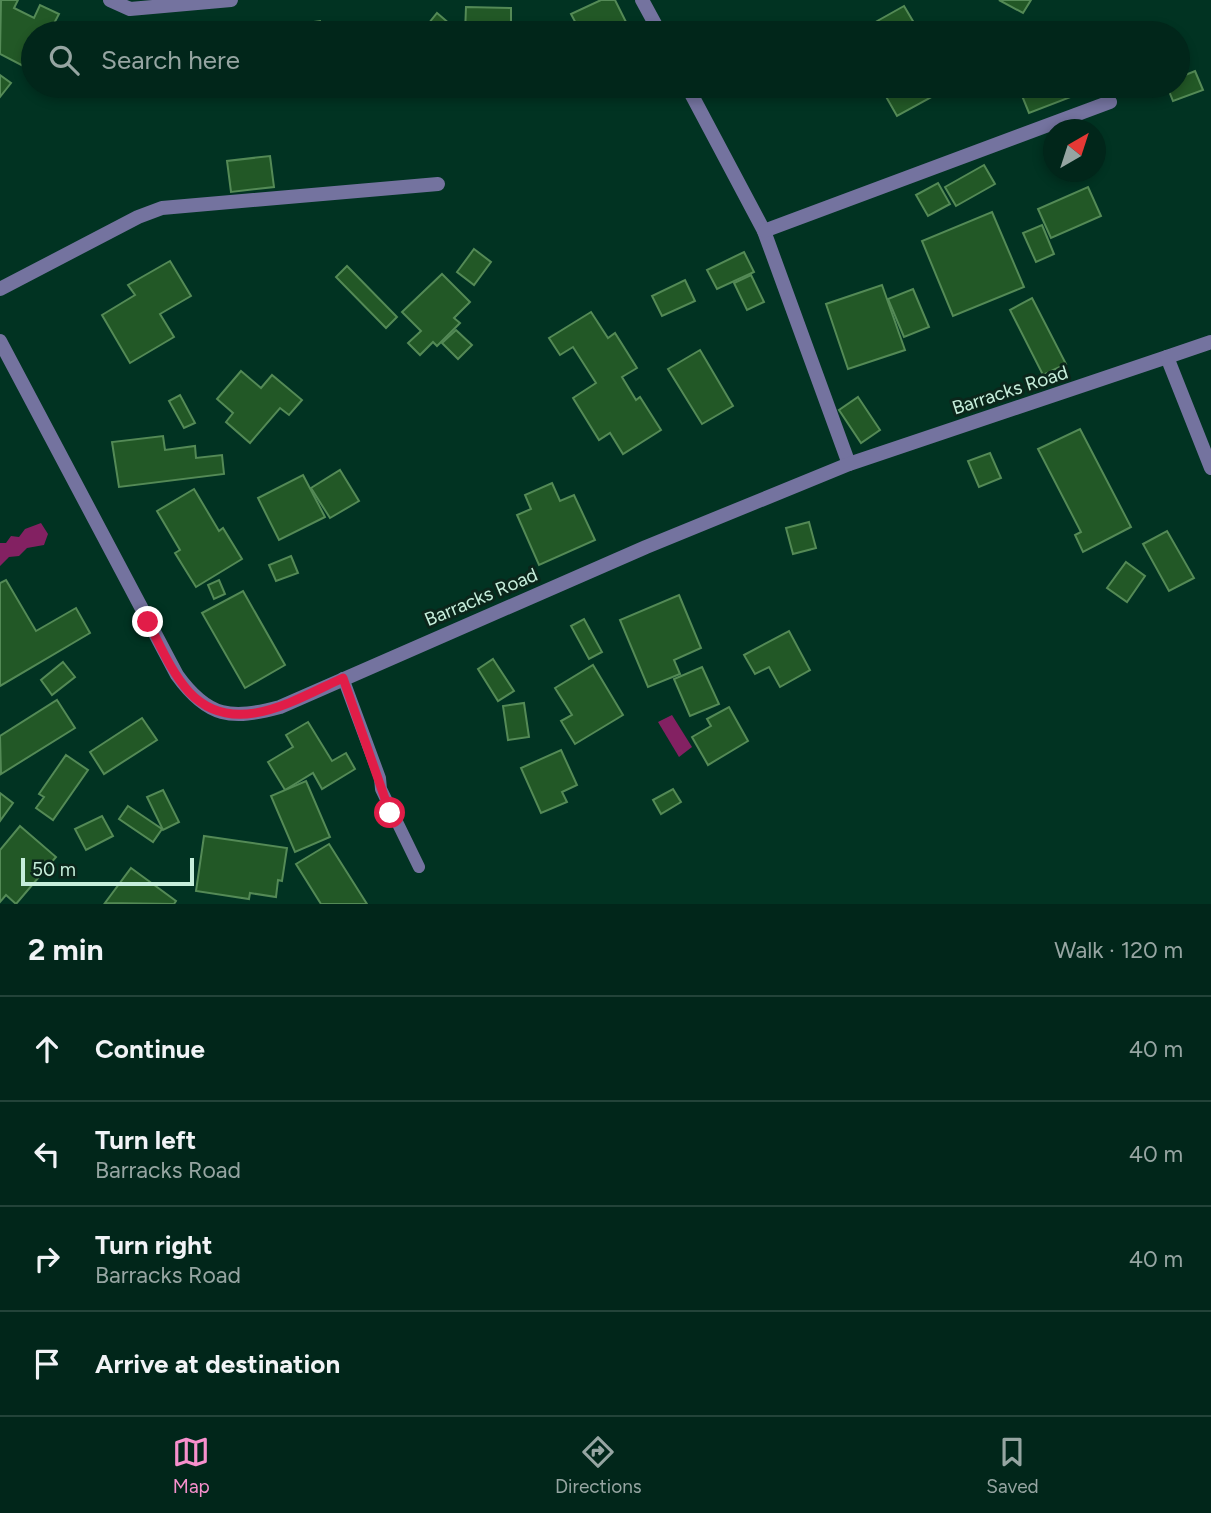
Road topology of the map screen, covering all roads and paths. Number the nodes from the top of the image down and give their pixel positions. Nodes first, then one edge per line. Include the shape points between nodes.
1 (110, 0) edge
2 (231, 0) edge
3 (642, 0) edge
4 (653, 21) edge
5 (693, 98) edge
6 (1110, 102) dead end
7 (438, 184) dead end
8 (764, 231) junction
9 (0, 289) edge
10 (0, 341) edge
11 (1211, 342) edge
12 (1167, 358) junction
13 (849, 464) junction
14 (1211, 468) edge
15 (343, 678) junction
16 (419, 867) dead end

1 - 2 street via 130,9
3 - 4 street
5 - 8 street
6 - 8 street
7 - 9 street via 162,208
8 - 13 street
10 - 15 street, Barracks Road via 188,691 229,716 253,714 280,707
11 - 12 street, Barracks Road
12 - 13 street, Barracks Road
12 - 14 street
13 - 15 street, Barracks Road
15 - 16 lane via 386,801

